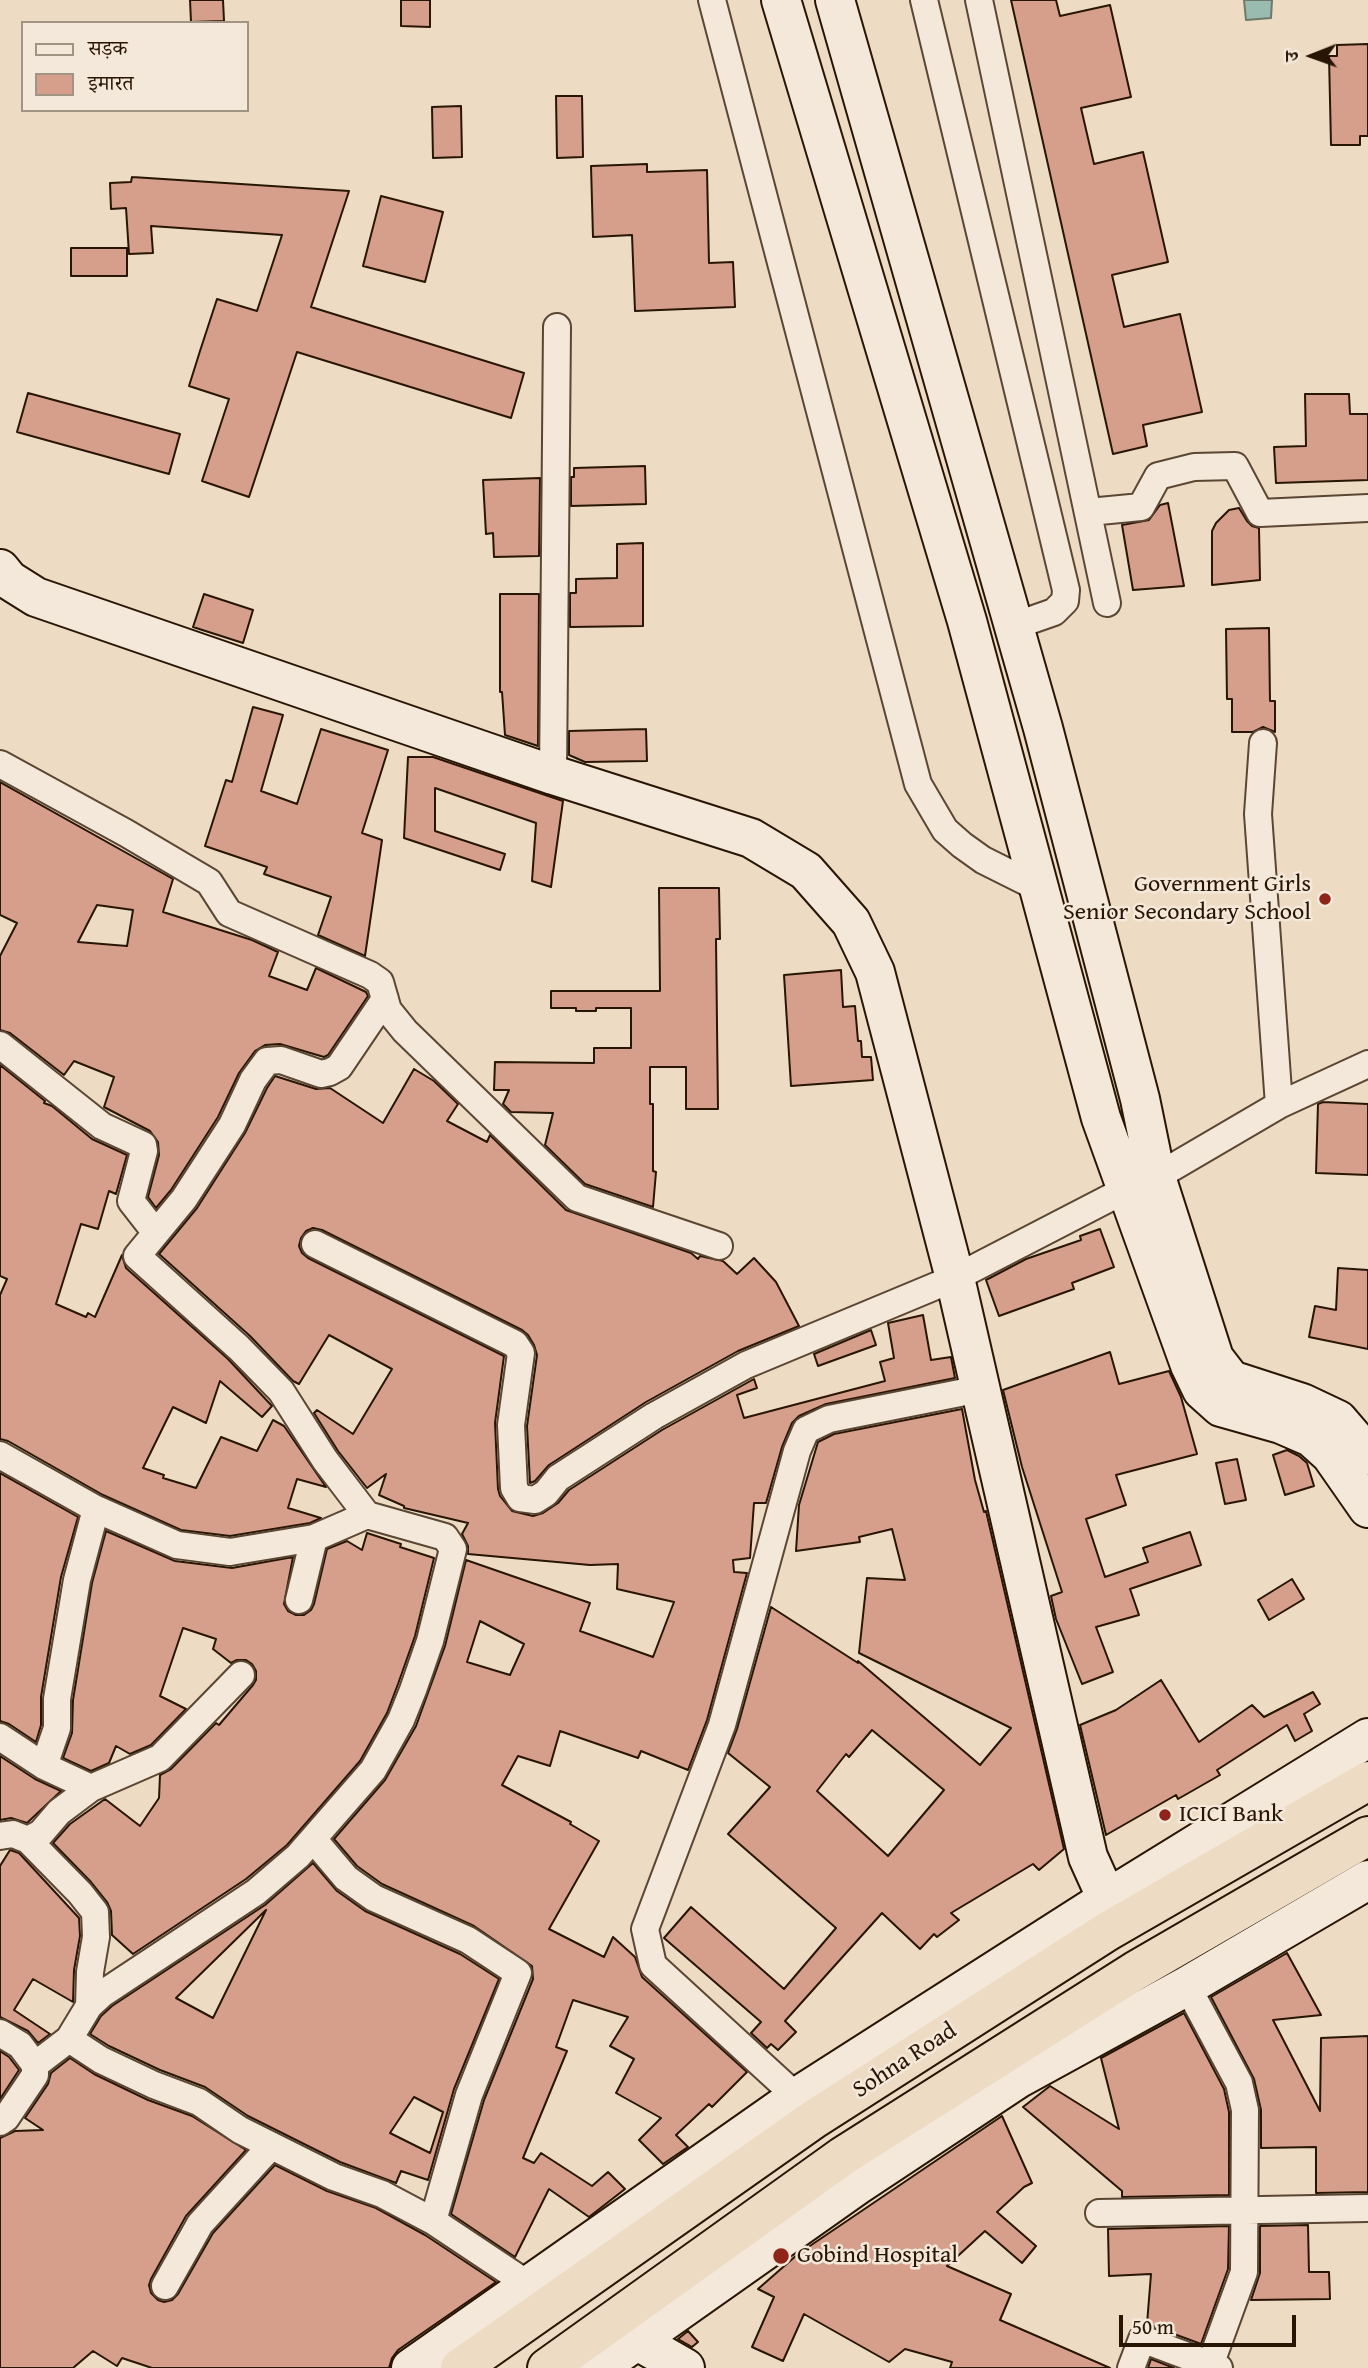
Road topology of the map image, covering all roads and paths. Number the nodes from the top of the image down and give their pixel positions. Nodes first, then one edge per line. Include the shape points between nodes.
1 (712, 0) edge
2 (781, 0) edge
3 (835, 0) edge
4 (924, 0) edge
5 (979, 0) edge
6 (557, 327) dead end
7 (1368, 508) edge
8 (1089, 512) junction
9 (0, 569) edge
10 (1107, 603) dead end
11 (1014, 626) junction
12 (1263, 743) dead end
13 (0, 764) edge
14 (552, 775) junction
15 (1039, 888) junction
16 (385, 999) junction
17 (0, 1045) edge
18 (1368, 1064) edge
19 (1279, 1105) junction
20 (1142, 1183) junction
21 (156, 1233) junction
22 (316, 1244) dead end
23 (719, 1246) dead end
24 (955, 1278) junction
25 (980, 1389) junction
26 (0, 1455) edge
27 (1368, 1455) edge
28 (1368, 1508) edge
29 (96, 1509) junction
30 (367, 1515) junction
31 (314, 1538) junction
32 (299, 1600) dead end
33 (241, 1675) dead end
34 (0, 1737) edge
35 (1368, 1738) edge
36 (44, 1766) junction
37 (1368, 1781) edge
38 (91, 1788) junction
39 (0, 1836) edge
40 (1368, 1836) edge
41 (313, 1839) junction
42 (28, 1840) junction
43 (1368, 1880) edge
44 (1107, 1899) junction
45 (1187, 1986) junction
46 (89, 2006) junction
47 (0, 2033) edge
48 (69, 2039) junction
49 (35, 2065) junction
50 (797, 2097) junction
51 (0, 2122) edge
52 (271, 2146) junction
53 (1368, 2208) edge
54 (1244, 2211) junction
55 (1098, 2213) dead end
56 (433, 2221) junction
57 (165, 2286) dead end
58 (529, 2286) junction
59 (636, 2340) junction
60 (1213, 2367) edge
61 (411, 2368) edge
62 (460, 2368) edge
63 (547, 2368) edge
64 (598, 2368) edge
65 (685, 2368) edge
66 (1131, 2368) edge

1 - 15 street via 918,784 945,830 962,845
2 - 15 street via 967,621
3 - 11 street
4 - 11 street via 1066,590 1065,601 1054,612
5 - 8 street
6 - 14 street
7 - 8 street via 1260,513 1235,466 1194,467 1158,476 1141,507
8 - 10 street
9 - 14 street via 36,597
11 - 20 street via 1140,1099
12 - 19 street via 1258,814
13 - 16 street via 209,882 229,913 370,975 380,982
14 - 24 street via 751,838 806,871 851,922 875,972
15 - 20 street via 1101,1118
16 - 21 street via 339,1067 330,1072 321,1074 281,1060 267,1061 232,1125
16 - 23 street via 405,1031 577,1198
17 - 21 street via 102,1126 143,1145 131,1201
18 - 19 street
19 - 20 street
20 - 24 street
20 - 27 street via 1214,1358 1231,1380 1338,1420
20 - 28 street via 1190,1365 1202,1390 1221,1407 1311,1437 1331,1455
21 - 30 street via 138,1256 281,1391
22 - 24 street via 515,1344 521,1353 511,1425 514,1488 520,1498 535,1500 558,1478 654,1416 746,1365
24 - 25 street
25 - 44 street via 1088,1857
25 - 50 street via 828,1419 806,1430 722,1725 645,1929 653,1965
26 - 29 street
29 - 31 street via 177,1545 230,1552
29 - 36 street via 77,1580 57,1699 57,1727
30 - 31 street
30 - 41 street via 445,1537 453,1549 430,1641 401,1720 373,1770
31 - 32 street
33 - 38 street via 160,1758
34 - 36 street
35 - 44 street
36 - 38 street
37 - 62 highway, Sohna Road via 1108,1931 814,2119
38 - 42 street
39 - 42 street
40 - 63 highway, Sohna Road via 1135,1971 843,2156
41 - 46 street via 256,1892
41 - 56 street via 346,1878 374,1898 468,1940 519,1973 469,2095
42 - 46 street via 95,1912
43 - 45 street
44 - 50 street
45 - 54 street via 1239,2083 1245,2110
45 - 59 street via 1019,2078
46 - 48 street
47 - 49 street via 20,2045
48 - 49 street
48 - 52 street via 101,2060 200,2102
49 - 51 street via 35,2075
50 - 58 street
52 - 56 street via 334,2178 382,2193
52 - 57 street via 200,2224
53 - 54 street
54 - 55 street
54 - 60 street via 1244,2272
56 - 58 street
58 - 61 street
59 - 64 street
59 - 65 street
60 - 66 street via 1142,2339

